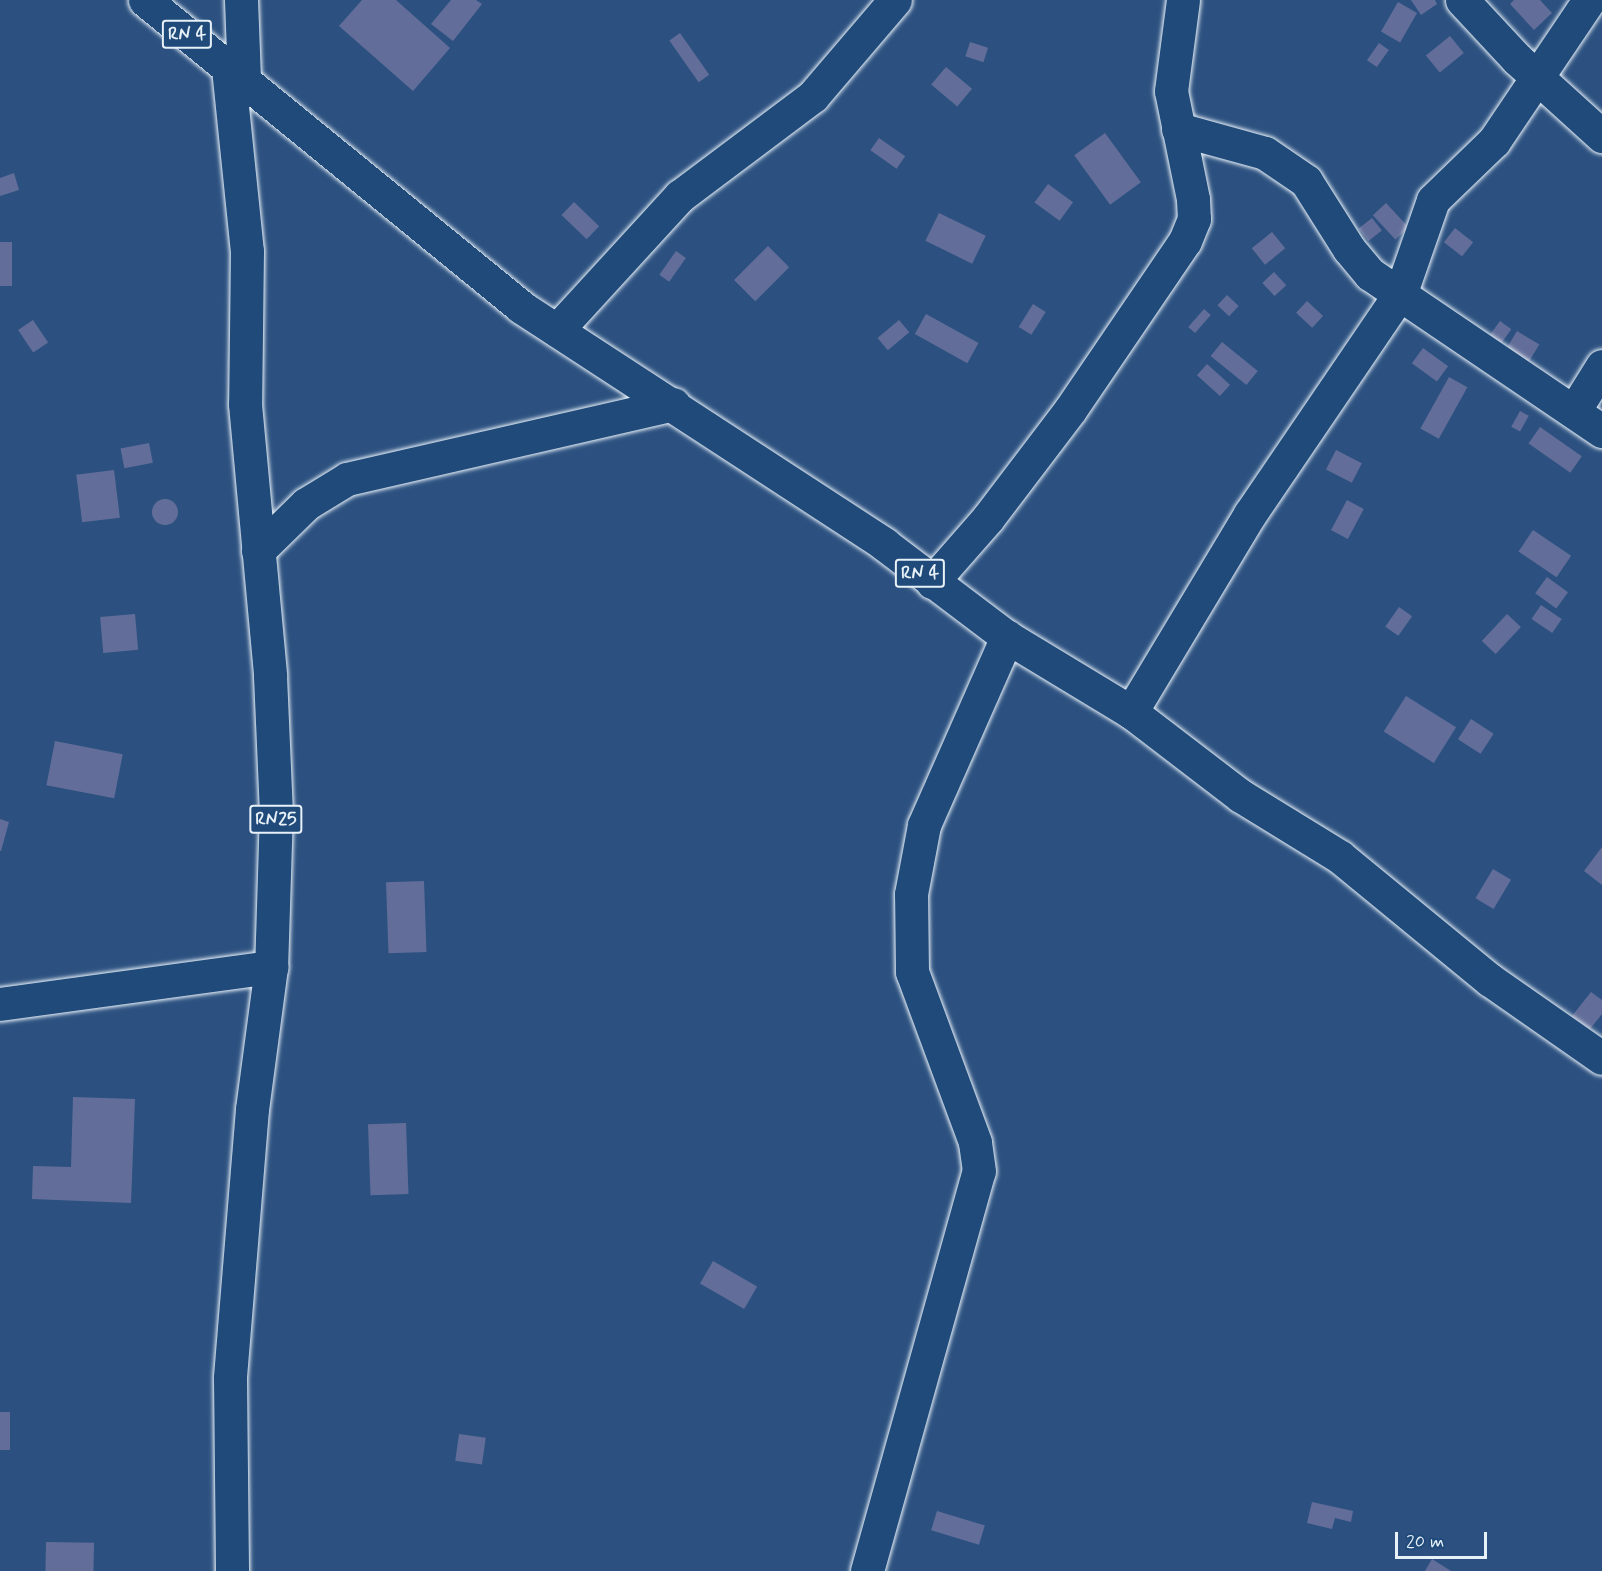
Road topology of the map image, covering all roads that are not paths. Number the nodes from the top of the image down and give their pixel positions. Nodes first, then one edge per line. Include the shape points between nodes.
1 (145, 0) edge
2 (241, 0) edge
3 (895, 0) edge
4 (1183, 0) edge
5 (1462, 0) edge
6 (1589, 0) edge
7 (236, 73) junction
8 (1538, 77) junction
9 (1178, 129) junction
10 (1602, 136) edge
11 (1401, 292) junction
12 (557, 330) junction
13 (1602, 366) edge
14 (674, 404) junction
15 (1574, 411) junction
16 (1602, 431) edge
17 (258, 551) junction
18 (932, 582) junction
19 (1007, 637) junction
20 (1131, 712) junction
21 (271, 967) junction
22 (0, 1004) edge
23 (1602, 1058) edge
24 (232, 1571) edge
25 (867, 1571) edge

1 - 7 main road, RN 4
2 - 7 main road
3 - 12 main road via 813,96 680,196
4 - 9 main road via 1171,91
5 - 8 main road
6 - 8 main road
7 - 12 main road, RN 4 via 462,263
7 - 17 main road, RN25 via 247,251 245,404
8 - 10 main road
8 - 11 main road via 1494,141 1433,200
9 - 11 main road via 1265,153 1306,180 1370,274
9 - 18 main road via 1193,199 1194,219 1185,241 1070,410 988,518
11 - 15 main road
11 - 20 main road via 1250,514
12 - 14 main road, RN 4
13 - 15 main road
14 - 17 main road via 347,479 306,504
14 - 18 main road, RN 4 via 884,544
15 - 16 main road
17 - 21 main road, RN25 via 276,811
18 - 19 main road, RN 4
19 - 20 main road, RN 4
19 - 25 main road via 924,825 910,894 912,972 975,1142 979,1170
20 - 23 main road, RN 4 via 1241,796 1340,857 1490,980
21 - 22 main road
21 - 24 main road, RN25 via 252,1109 230,1378

